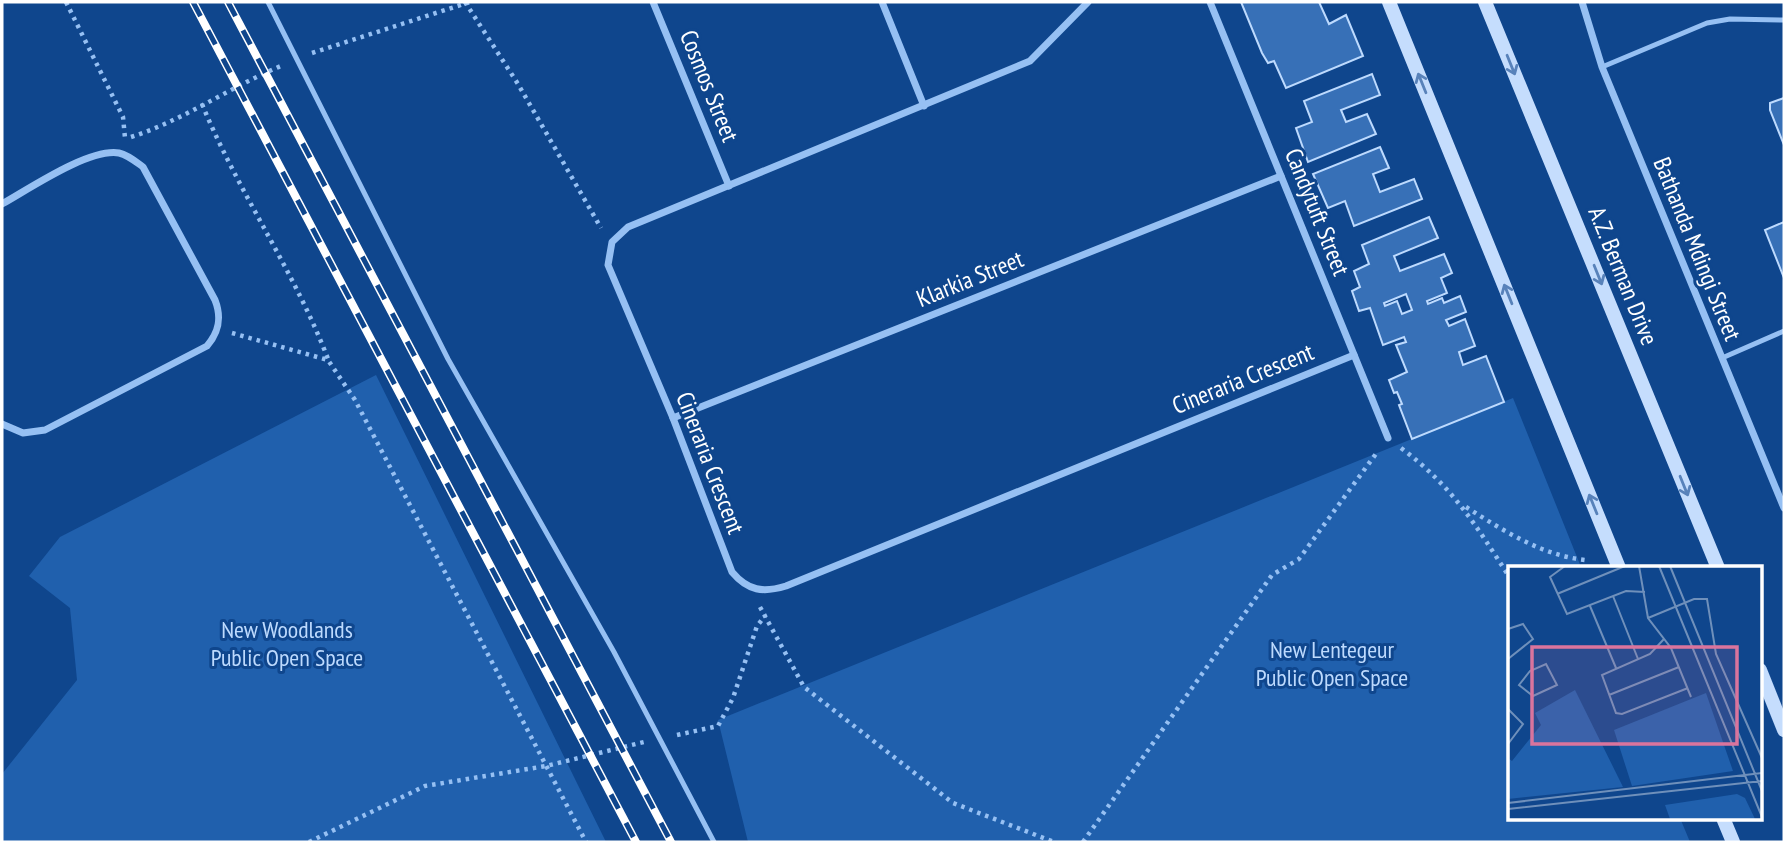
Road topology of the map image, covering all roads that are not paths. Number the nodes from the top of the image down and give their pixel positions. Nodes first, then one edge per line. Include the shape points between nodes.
1 (268, 2) edge
2 (653, 2) edge
3 (882, 2) edge
4 (1088, 2) edge
5 (1210, 2) edge
6 (1389, 2) edge
7 (1485, 2) edge
8 (1582, 2) edge
9 (1784, 20) edge
10 (1602, 67) junction
11 (924, 106) junction
12 (1282, 176) junction
13 (729, 186) junction
14 (2, 204) edge
15 (1784, 331) edge
16 (1354, 355) junction
17 (1721, 358) junction
18 (673, 418) junction
19 (2, 424) edge
20 (1388, 438) road end
21 (1784, 508) edge
22 (1618, 566) edge
23 (1717, 566) edge
24 (1762, 675) edge
25 (1784, 730) edge
26 (1724, 820) edge
27 (713, 842) edge
28 (1733, 842) edge

1 - 27 lane via 448,359 614,652
2 - 13 street, Cosmos Street
3 - 11 street
4 - 11 street via 1030,61
5 - 12 street, Candytuft Street
22 -> 6 main road
7 -> 23 main road, A.Z. Berman Drive
8 - 10 street, Bathanda Mdingi Street
9 - 10 lane via 1707,23
10 - 17 street, Bathanda Mdingi Street
11 - 13 street
12 - 16 street, Candytuft Street
12 - 18 street, Klarkia Street
13 - 18 street, Cineraria Crescent via 628,227 612,242 608,265
14 - 19 street via 94,155 120,153 132,158 143,167 219,310 218,330 207,346 45,430 23,433
15 - 17 lane
16 - 18 street, Cineraria Crescent via 767,591 750,588 732,572
16 - 20 street, Candytuft Street
17 - 21 street, Bathanda Mdingi Street
24 - 25 main road
26 - 28 main road

